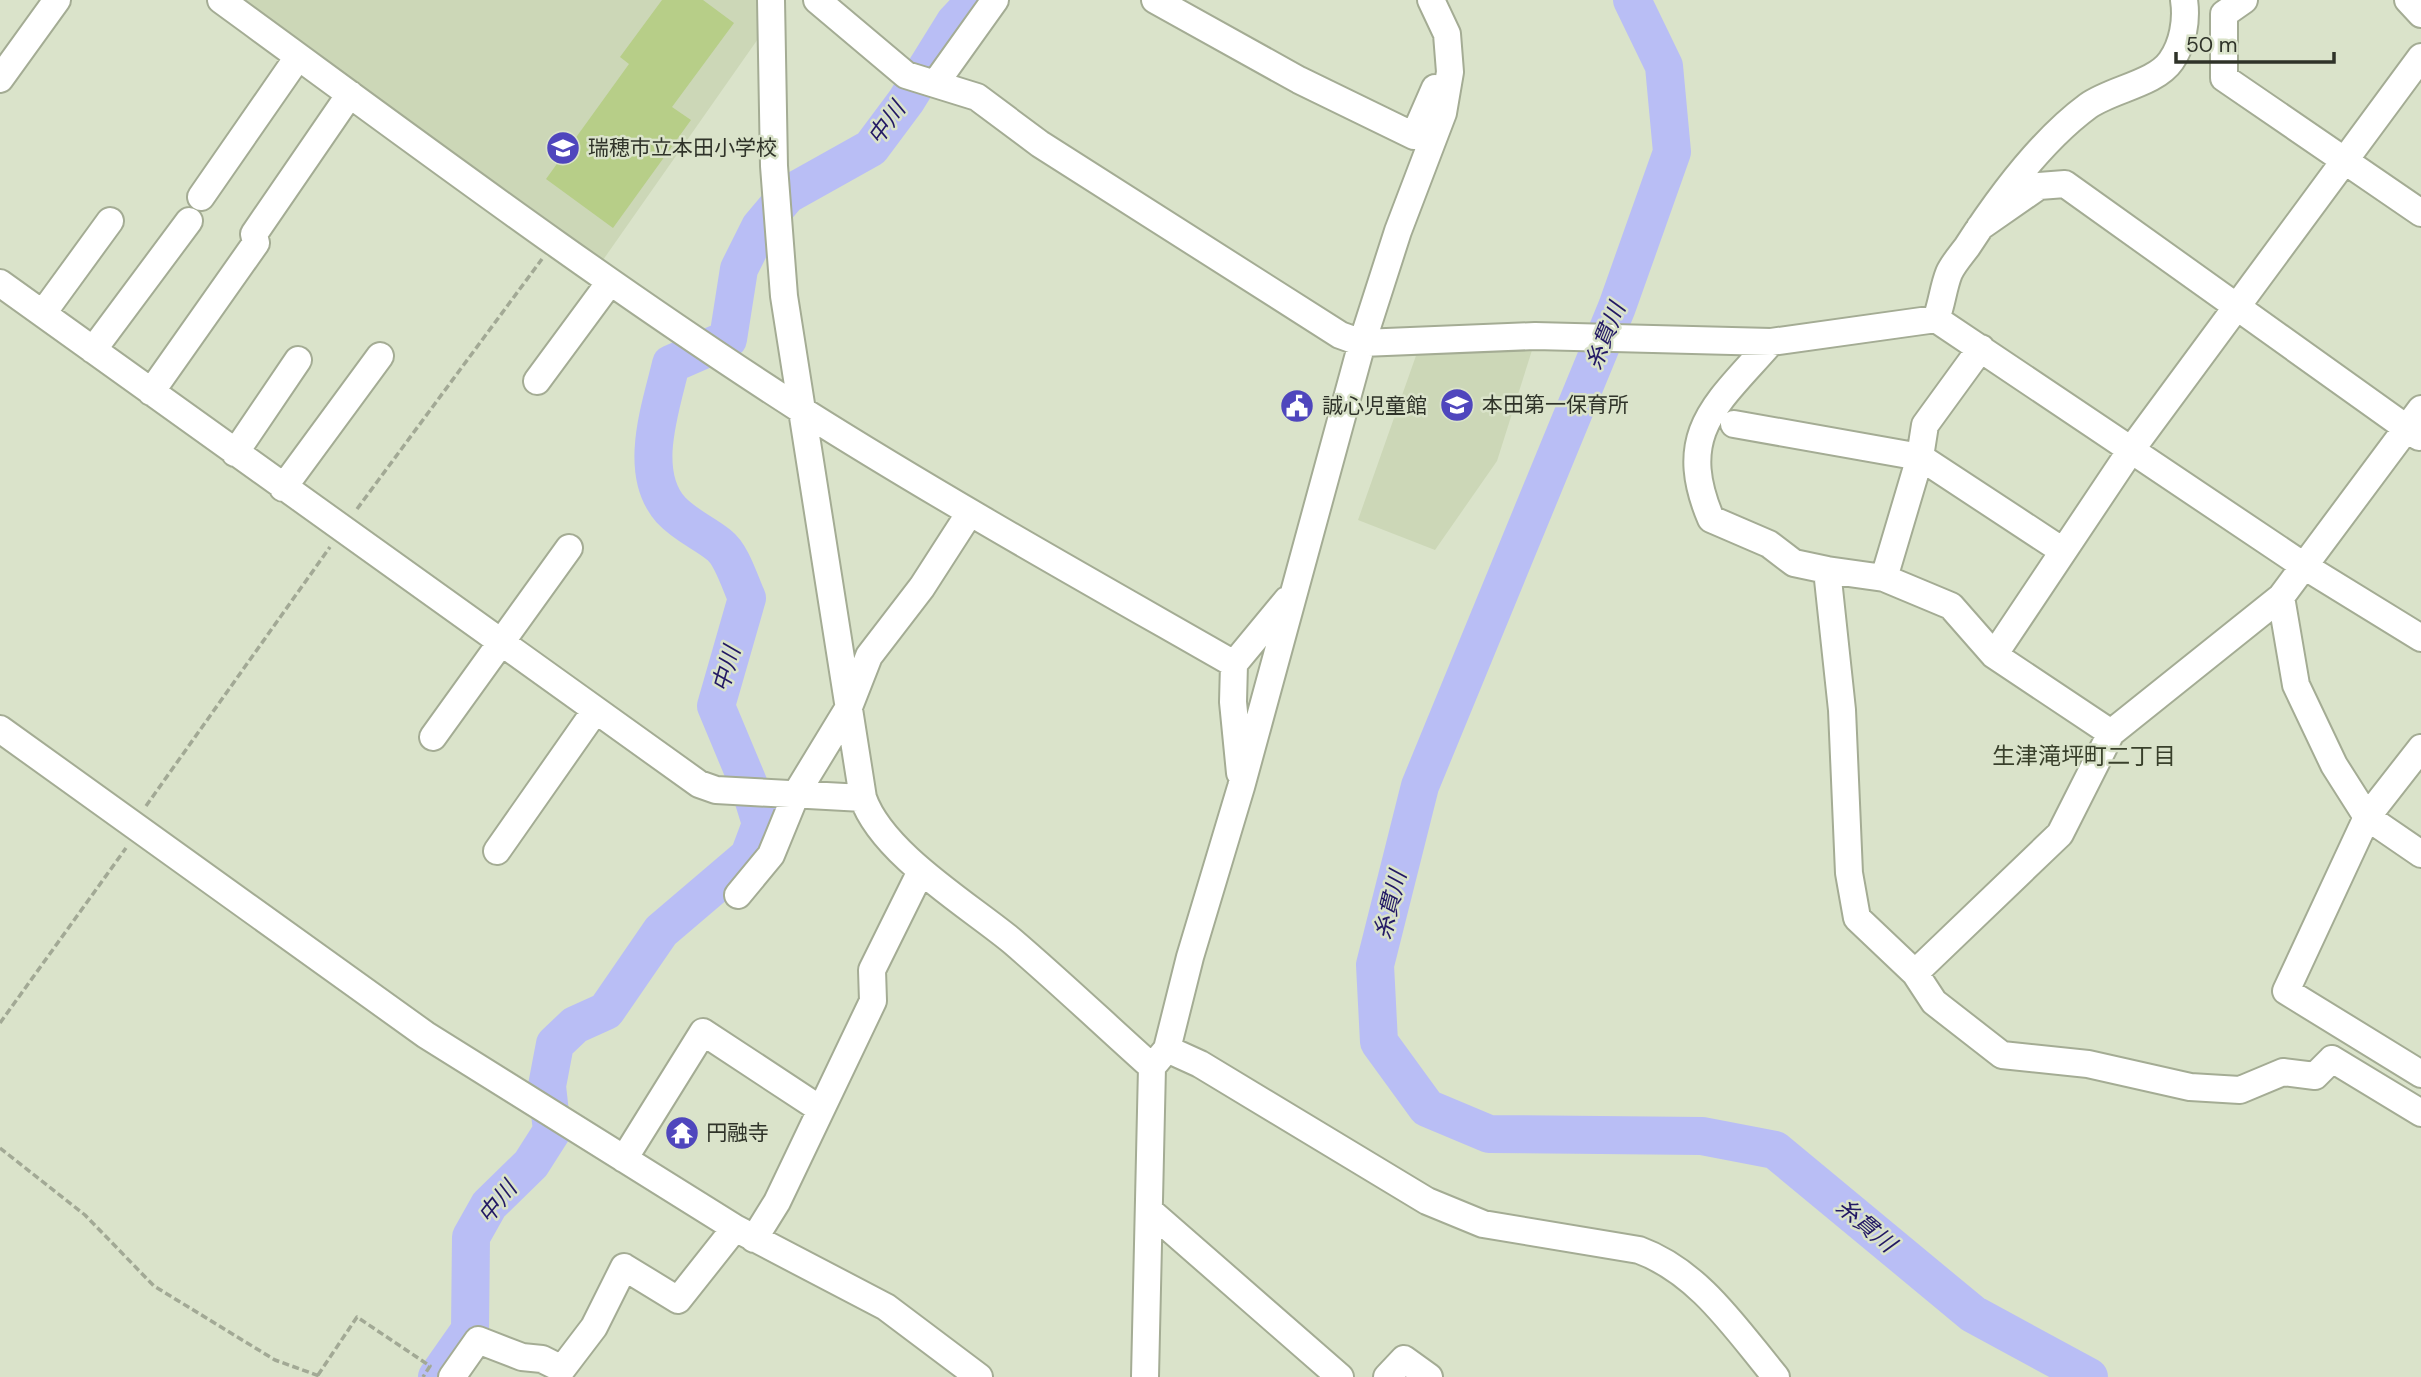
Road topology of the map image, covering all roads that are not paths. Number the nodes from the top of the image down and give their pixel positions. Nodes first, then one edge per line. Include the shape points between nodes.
1 (57, 0) edge
2 (221, 0) edge
3 (771, 0) edge
4 (817, 0) edge
5 (995, 0) edge
6 (1155, 0) edge
7 (1431, 0) edge
8 (2184, 0) edge
9 (2244, 0) edge
10 (2408, 0) edge
11 (2421, 13) edge
12 (298, 57) junction
13 (2421, 57) edge
14 (0, 79) edge
15 (934, 83) junction
16 (1447, 91) junction
17 (350, 94) junction
18 (2347, 161) junction
19 (201, 197) dead end
20 (2421, 213) edge
21 (110, 221) dead end
22 (189, 221) dead end
23 (1980, 227) junction
24 (0, 282) edge
25 (610, 282) junction
26 (2235, 306) junction
27 (43, 313) junction
28 (1936, 319) junction
29 (1771, 341) junction
30 (1362, 343) junction
31 (1981, 348) junction
32 (93, 350) junction
33 (380, 356) dead end
34 (298, 360) dead end
35 (537, 381) dead end
36 (151, 392) junction
37 (801, 410) junction
38 (1734, 424) dead end
39 (2416, 425) edge
40 (2131, 450) junction
41 (235, 453) junction
42 (1920, 457) junction
43 (283, 488) junction
44 (969, 514) junction
45 (569, 548) dead end
46 (2063, 551) junction
47 (2304, 566) junction
48 (1827, 570) junction
49 (1884, 579) junction
50 (1292, 593) junction
51 (2281, 597) junction
52 (2421, 638) edge
53 (501, 644) junction
54 (1994, 655) junction
55 (1234, 664) junction
56 (849, 707) junction
57 (595, 711) junction
58 (0, 729) edge
59 (2111, 733) junction
60 (433, 737) dead end
61 (2421, 748) edge
62 (1241, 787) junction
63 (796, 794) junction
64 (863, 798) junction
65 (2367, 817) junction
66 (497, 851) dead end
67 (2421, 854) edge
68 (921, 871) junction
69 (738, 895) dead end
70 (1914, 973) junction
71 (1159, 1058) junction
72 (2332, 1059) junction
73 (2417, 1072) edge
74 (820, 1109) junction
75 (2421, 1113) edge
76 (624, 1158) junction
77 (1151, 1212) junction
78 (745, 1233) junction
79 (453, 1377) edge
80 (979, 1377) edge
81 (1145, 1377) edge
82 (1340, 1377) edge
83 (1387, 1377) edge
84 (1429, 1377) edge
85 (1776, 1377) edge

1 - 14 street
2 - 12 street
3 - 37 street via 774,166 784,296
4 - 15 street via 906,75
5 - 15 street
6 - 16 street via 1299,80 1414,136 1435,88
7 - 16 street via 1447,34
8 - 23 street via 2182,36 2171,61 2156,75 2113,91 2087,107 2046,146
9 - 18 street via 2224,14 2224,78
10 - 11 street
12 - 17 street
12 - 19 street
13 - 18 street
15 - 30 street via 977,97 1040,144 1340,335
16 - 30 street
17 - 25 street
17 - 36 street via 254,234 256,243
18 - 20 street
18 - 26 street
21 - 27 street
22 - 32 street
23 - 26 street via 2039,186 2065,184
23 - 28 street via 1949,274
24 - 27 street
25 - 35 street
25 - 37 street
26 - 39 street
26 - 40 street
27 - 32 street
28 - 29 street
28 - 31 street
29 - 30 street via 1535,336
29 - 48 street via 1702,426 1696,467 1702,498 1711,519 1769,544 1794,562
30 - 50 street
31 - 40 street
31 - 42 street via 1924,425
32 - 36 street
33 - 43 street
34 - 41 street
36 - 41 street
37 - 44 street
37 - 56 street
38 - 42 street
39 - 47 street
40 - 46 street
40 - 47 street
41 - 43 street
42 - 46 street
42 - 49 street
43 - 53 street
44 - 55 street
44 - 56 street via 870,656
45 - 53 street
46 - 54 street
47 - 51 street
47 - 52 street
48 - 49 street
48 - 70 street via 1842,710 1849,873 1857,918
49 - 54 street via 1951,606
50 - 55 street
50 - 62 street
51 - 59 street
51 - 65 street via 2296,685 2334,765
53 - 57 street
53 - 60 street
54 - 59 street
55 - 62 street
56 - 63 street
56 - 64 street
57 - 63 street via 699,784 716,790
57 - 66 street
58 - 76 street via 426,1035
59 - 70 street via 2060,834
61 - 65 street
62 - 71 street
63 - 64 street
63 - 69 street via 771,855
64 - 68 street via 870,817
65 - 67 street
65 - 73 street via 2286,991
68 - 71 street
68 - 74 street via 872,970 873,1001
70 - 72 street via 1934,1002 2002,1055 2088,1064 2190,1087 2241,1090 2283,1072 2315,1076
71 - 77 street
71 - 85 street via 1200,1064 1427,1201 1483,1224 1663,1259 1713,1302
72 - 73 street
72 - 75 street
74 - 76 street via 704,1032
74 - 78 street via 777,1202
76 - 78 street
77 - 81 street
77 - 82 street
78 - 79 street via 678,1300 624,1267 594,1326 562,1369 478,1340
78 - 80 street via 887,1307
83 - 84 street via 1404,1359

